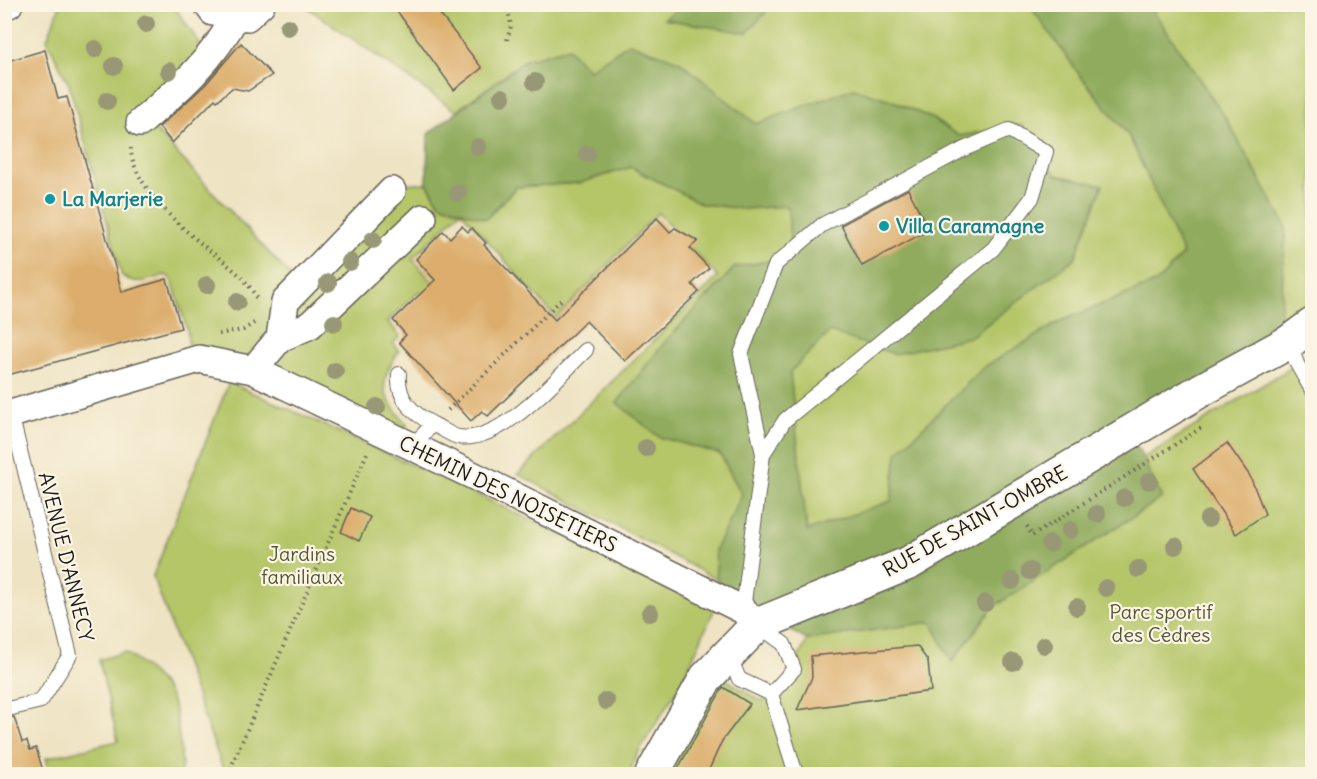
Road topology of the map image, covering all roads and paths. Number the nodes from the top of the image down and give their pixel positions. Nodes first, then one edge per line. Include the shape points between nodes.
1 (207, 4) edge
2 (261, 4) edge
3 (507, 4) edge
4 (236, 15) junction
5 (507, 40) dead end
6 (140, 123) joint
7 (392, 191) dead end
8 (423, 218) dead end
9 (564, 297) dead end
10 (260, 307) dead end
11 (258, 315) dead end
12 (1301, 333) edge
13 (280, 338) junction
14 (586, 350) dead end
15 (194, 360) junction
16 (253, 370) junction
17 (399, 374) dead end
18 (1312, 390) edge
19 (8, 415) edge
20 (1208, 423) dead end
21 (433, 424) junction
22 (377, 429) junction
23 (412, 446) junction
24 (763, 454) junction
25 (1032, 536) dead end
26 (750, 617) junction
27 (728, 653) junction
28 (771, 694) junction
29 (4, 710) edge
30 (228, 774) edge
31 (652, 774) edge
32 (796, 774) edge

1 - 4 street via 213,12
2 - 4 street via 247,17
3 - 5 path via 511,26
4 - 6 street via 227,34 182,87
6 - 10 path via 131,141 131,159 144,183 169,214 240,275
7 - 13 street via 285,302
8 - 13 street via 310,325
9 - 21 path
11 - 15 path via 257,322 243,330 196,342
12 - 18 lane via 1297,363
12 - 26 street, RUE DE SAINT-OMBRE via 909,563
13 - 16 street
14 - 21 lane via 534,400 488,433 456,437
15 - 16 street, CHEMIN DES NOISETIERS
15 - 19 street
16 - 22 street, CHEMIN DES NOISETIERS
17 - 21 lane via 401,398
19 - 29 lane, AVENUE D'ANNECY via 70,655 41,701
20 - 25 path
21 - 23 lane
22 - 23 street, CHEMIN DES NOISETIERS
22 - 30 path
23 - 26 street, CHEMIN DES NOISETIERS
24 - 24 lane via 741,354 776,264 822,225 964,149 1009,130 1046,152 1032,198 993,249 785,420
24 - 26 lane
26 - 27 street, RUE DE SAINT-OMBRE
26 - 28 lane via 784,644 794,669
27 - 28 lane via 739,679
27 - 31 street, RUE DE SAINT-OMBRE via 706,678
28 - 32 lane

